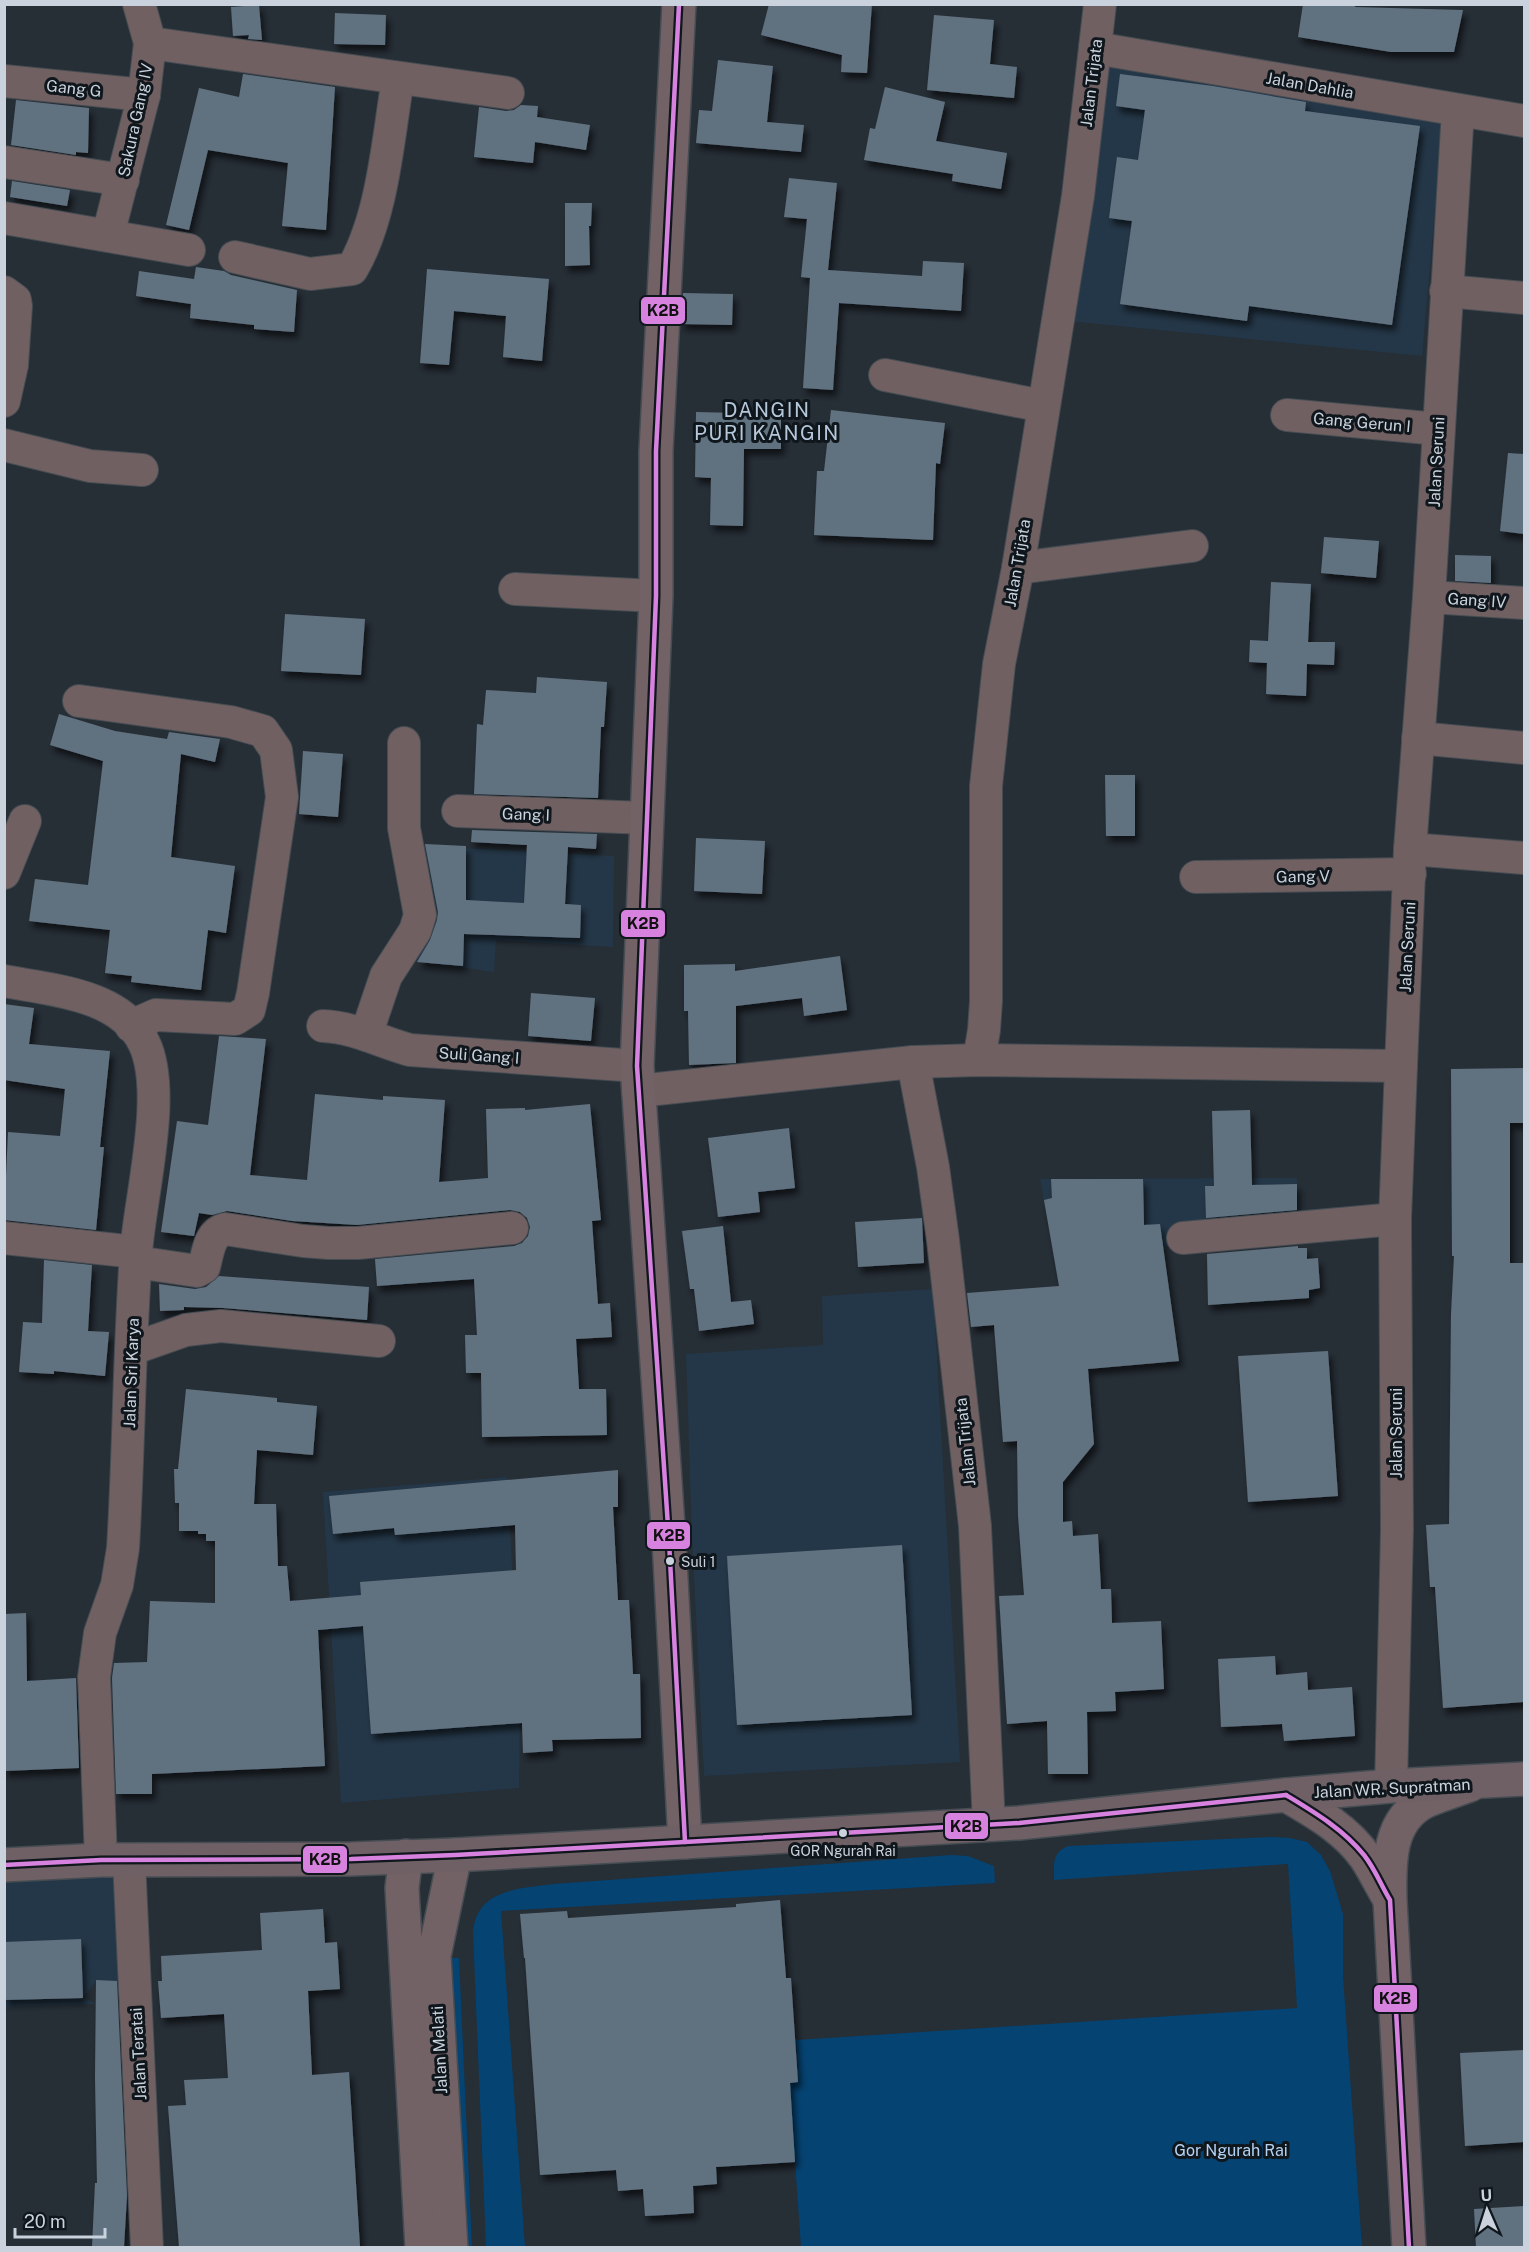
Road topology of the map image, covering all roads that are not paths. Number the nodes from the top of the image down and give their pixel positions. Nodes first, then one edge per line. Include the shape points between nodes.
1 (139, 4) edge
2 (679, 4) edge
3 (1100, 4) edge
4 (150, 43) junction
5 (1095, 48) junction
6 (398, 79) junction
7 (4, 81) edge
8 (508, 93) dead end
9 (144, 95) junction
10 (1458, 110) junction
11 (1524, 121) edge
12 (4, 162) edge
13 (123, 180) junction
14 (4, 218) edge
15 (108, 235) junction
16 (189, 250) dead end
17 (235, 257) dead end
18 (1446, 291) junction
19 (4, 292) edge
20 (1524, 298) edge
21 (885, 375) dead end
22 (4, 401) edge
23 (1042, 406) junction
24 (1287, 415) dead end
25 (1438, 429) junction
26 (4, 445) edge
27 (142, 470) dead end
28 (1192, 546) dead end
29 (1018, 568) junction
30 (515, 589) dead end
31 (656, 596) junction
32 (1428, 597) junction
33 (1524, 603) edge
34 (79, 701) dead end
35 (1418, 738) junction
36 (404, 743) dead end
37 (1524, 748) edge
38 (458, 811) dead end
39 (646, 818) junction
40 (25, 821) dead end
41 (1524, 858) edge
42 (1410, 862) junction
43 (4, 873) edge
44 (1196, 877) dead end
45 (4, 981) edge
46 (131, 1026) junction
47 (323, 1026) dead end
48 (366, 1035) junction
49 (979, 1060) junction
50 (913, 1062) junction
51 (1401, 1066) junction
52 (638, 1079) junction
53 (1395, 1220) junction
54 (512, 1228) dead end
55 (4, 1238) edge
56 (1183, 1238) dead end
57 (136, 1257) junction
58 (379, 1341) dead end
59 (132, 1349) junction
60 (1524, 1779) edge
61 (1476, 1783) junction
62 (1391, 1786) junction
63 (1286, 1795) junction
64 (989, 1825) junction
65 (685, 1842) junction
66 (455, 1855) junction
67 (406, 1856) junction
68 (115, 1860) junction
69 (4, 1865) edge
70 (1390, 1900) junction
71 (147, 2247) edge
72 (422, 2247) edge
73 (451, 2247) edge
74 (1409, 2247) edge

1 - 4 street, Sakura Gang IV
2 - 31 main road via 656,451
3 - 5 street, Jalan Trijata
4 - 6 street
4 - 9 street, Sakura Gang IV
5 - 10 street, Jalan Dahlia
5 - 23 street, Jalan Trijata via 1078,196
6 - 8 street
6 - 17 street via 377,203 362,252 352,268 310,274
7 - 9 street, Gang G
9 - 13 street, Sakura Gang IV
10 - 11 street, Jalan Dahlia
10 - 18 street, Jalan Seruni
12 - 13 street
13 - 15 street, Sakura Gang IV
14 - 15 street
15 - 16 street
18 - 20 street
18 - 25 street, Jalan Seruni
19 - 22 street via 15,300 16,306 12,364
21 - 23 street
23 - 29 street, Jalan Trijata
24 - 25 street, Gang Gerun I
25 - 32 street, Jalan Seruni
26 - 27 street via 90,466
28 - 29 street
29 - 49 street, Jalan Trijata via 999,663 986,786 986,1001
30 - 31 street
31 - 39 main road
32 - 33 street, Gang IV
32 - 35 street, Jalan Seruni
34 - 46 street via 231,722 263,731 276,750 282,797 249,1010 235,1019 156,1015
35 - 37 street
35 - 42 street, Jalan Seruni
36 - 48 street via 404,828 420,915 415,931 386,976
38 - 39 street, Gang I
39 - 52 main road
40 - 43 street
41 - 42 street, Gang V
42 - 44 street, Gang V
42 - 51 street, Jalan Seruni
45 - 46 street, Jalan Sri Karya via 98,1001 123,1016
46 - 57 street, Jalan Sri Karya via 144,1042 155,1099
47 - 48 street, Suli Gang I
48 - 52 street, Suli Gang I via 410,1050
49 - 50 street
49 - 51 street
50 - 52 street
50 - 64 street, Jalan Trijata via 943,1240 975,1526
51 - 53 street, Jalan Seruni
52 - 65 main road
53 - 56 street
53 - 62 street, Jalan Seruni via 1397,1529
54 - 57 street via 358,1243 303,1241 225,1229 217,1231 204,1267 197,1271
55 - 57 street
57 - 59 street, Jalan Sri Karya
58 - 59 street via 221,1326 186,1330
59 - 68 street, Jalan Sri Karya via 123,1548 117,1585 100,1633 93,1677
60 - 61 main road, Jalan WR. Supratman
61 - 62 main road, Jalan WR. Supratman
61 - 70 main road via 1424,1802 1407,1814 1392,1848
62 - 63 main road, Jalan WR. Supratman
63 - 64 main road, Jalan WR. Supratman
63 - 70 main road via 1327,1819 1346,1836 1365,1856
64 - 65 main road, Jalan WR. Supratman
65 - 66 main road, Jalan WR. Supratman
66 - 67 main road, Jalan WR. Supratman
66 - 73 main road, Jalan Melati via 434,1956
67 - 68 main road, Jalan WR. Supratman
67 - 72 main road, Jalan Melati via 402,1888
68 - 69 main road, Jalan WR. Supratman
68 - 71 street, Jalan Teratai
70 - 74 main road

